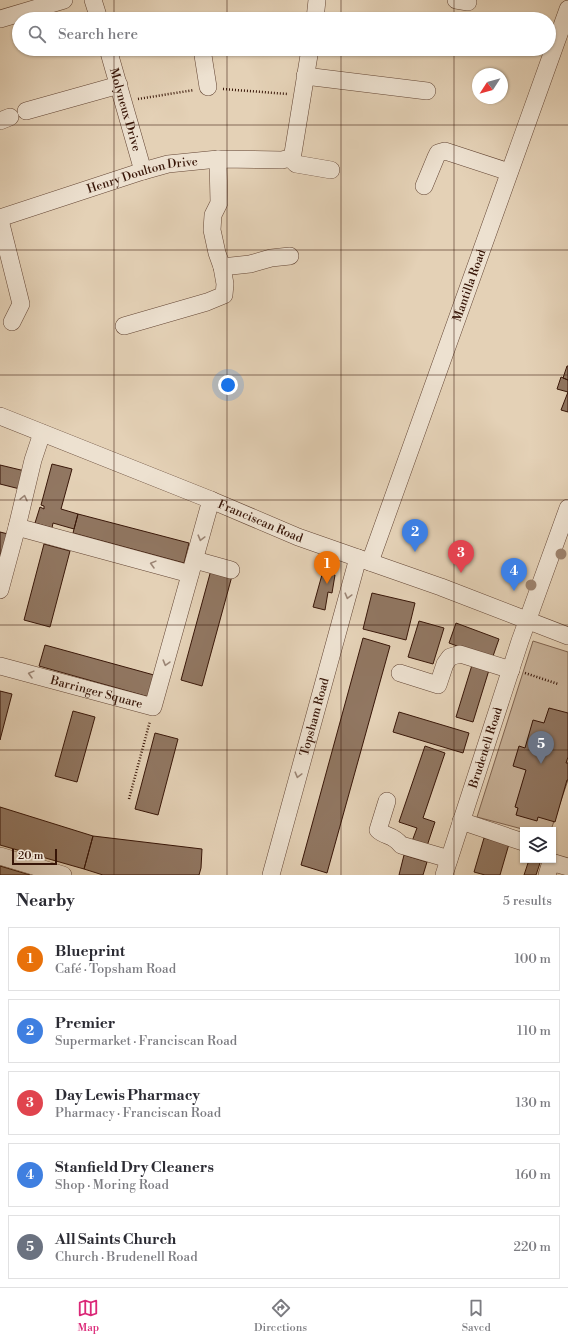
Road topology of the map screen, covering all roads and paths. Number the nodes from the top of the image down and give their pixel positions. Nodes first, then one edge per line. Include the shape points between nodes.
1 (64, 0) edge
2 (93, 0) edge
3 (317, 0) edge
4 (568, 9) edge
5 (24, 12) edge
6 (97, 12) edge
7 (316, 12) edge
8 (12, 15) edge
9 (0, 19) edge
10 (556, 42) edge
11 (110, 56) edge
12 (203, 56) edge
13 (309, 56) edge
14 (551, 56) edge
15 (305, 76) junction
16 (119, 85) junction
17 (208, 88) dead end
18 (427, 91) dead end
19 (26, 111) dead end
20 (290, 158) junction
21 (218, 159) junction
22 (331, 170) dead end
23 (143, 171) junction
24 (509, 172) junction
25 (424, 186) dead end
26 (0, 219) edge
27 (290, 256) dead end
28 (222, 267) junction
29 (12, 322) dead end
30 (124, 326) dead end
31 (0, 416) edge
32 (42, 433) junction
33 (211, 500) junction
34 (568, 508) edge
35 (17, 527) junction
36 (364, 560) junction
37 (192, 567) junction
38 (231, 570) dead end
39 (0, 590) edge
40 (527, 621) junction
41 (568, 636) edge
42 (0, 666) edge
43 (511, 670) junction
44 (400, 673) dead end
45 (558, 684) dead end
46 (153, 707) junction
47 (129, 799) dead end
48 (387, 802) dead end
49 (461, 822) junction
50 (520, 841) edge
51 (0, 856) edge
52 (447, 867) edge
53 (568, 867) edge
54 (63, 875) edge
55 (271, 875) edge
56 (547, 875) edge

1 - 5 street
2 - 6 street
3 - 7 street
4 - 10 street, Mantilla Road
8 - 9 street
11 - 16 street, Molyneux Drive
12 - 17 street
13 - 15 street
14 - 24 street, Mantilla Road
15 - 18 street
15 - 20 street via 293,153
16 - 19 street
16 - 23 street, Molyneux Drive
20 - 21 street, Henry Doulton Drive
20 - 22 street, Henry Doulton Drive via 296,164
21 - 23 street, Henry Doulton Drive via 168,164
21 - 28 street via 219,203 213,215 212,230
23 - 26 street, Henry Doulton Drive
24 - 25 street via 452,152 442,151 438,153
24 - 36 street, Mantilla Road
26 - 29 street via 21,304
27 - 28 street
28 - 30 street via 226,284 224,295
31 - 32 street, Franciscan Road
32 - 33 street, Franciscan Road
35 -> 32 street
33 - 36 street, Franciscan Road via 298,537
33 -> 37 street, Barringer Square
34 - 40 street, Brudenell Road
37 -> 35 street
35 - 39 street
36 - 40 street, Franciscan Road
36 -> 55 street, Topsham Road
37 - 38 street
37 -> 46 street, Barringer Square
40 - 41 street, Franciscan Road
40 - 43 street, Brudenell Road
46 -> 42 street, Barringer Square
43 - 44 street via 460,654 450,657 445,664 438,685
43 - 45 path
43 - 49 street, Brudenell Road
46 - 47 path
48 - 52 street via 378,830 392,836 401,845
49 - 50 street
49 - 52 street, Brudenell Road
51 - 54 street
53 - 56 street via 551,862

